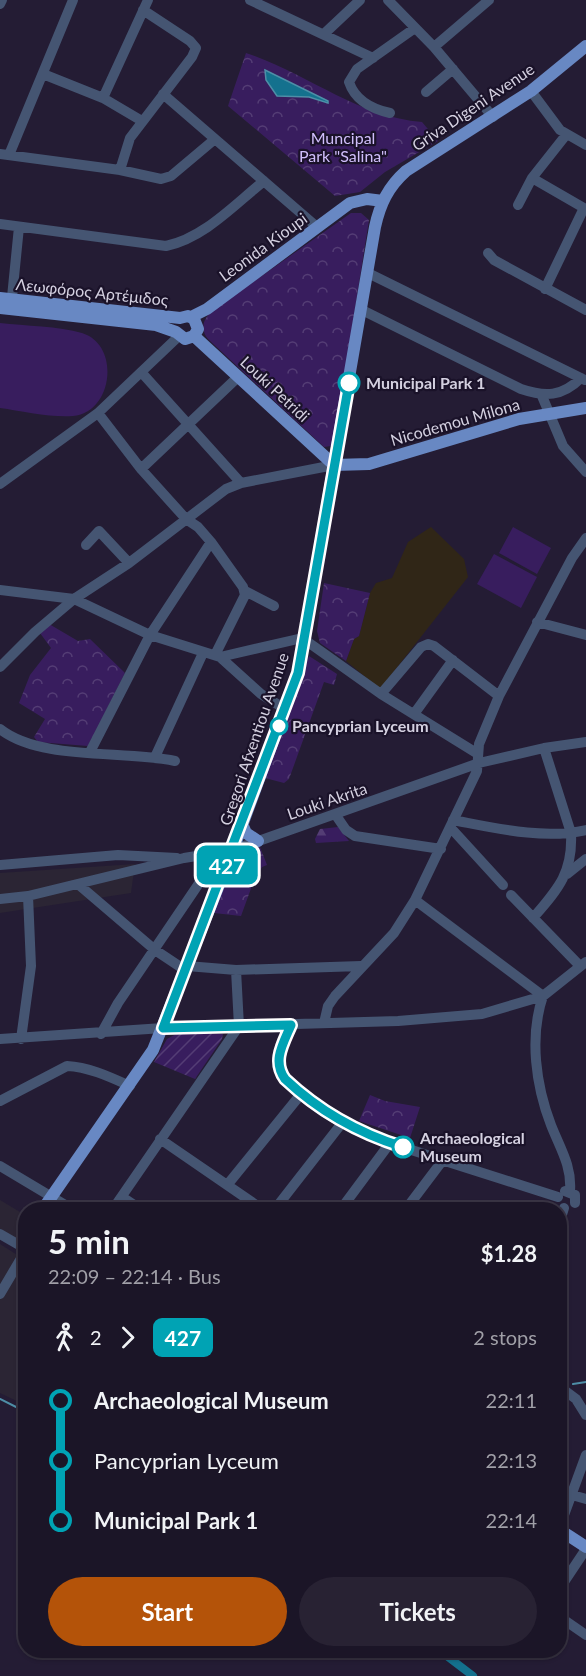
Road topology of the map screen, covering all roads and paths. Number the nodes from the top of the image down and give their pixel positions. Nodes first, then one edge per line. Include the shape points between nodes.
1 (73, 0) edge
2 (250, 0) edge
3 (360, 0) edge
4 (388, 0) edge
5 (489, 0) edge
6 (273, 4) edge
7 (146, 5) edge
8 (415, 28) junction
9 (325, 33) junction
10 (586, 46) edge
11 (434, 47) junction
12 (373, 58) junction
13 (453, 69) junction
14 (43, 74) junction
15 (531, 91) junction
16 (426, 92) dead end
17 (163, 94) junction
18 (103, 98) junction
19 (390, 113) dead end
20 (493, 117) junction
21 (142, 121) junction
22 (566, 135) junction
23 (215, 139) junction
24 (586, 145) edge
25 (4, 155) edge
26 (120, 171) junction
27 (532, 178) junction
28 (264, 181) junction
29 (518, 205) dead end
30 (380, 206) junction
31 (0, 224) edge
32 (19, 227) junction
33 (317, 227) junction
34 (488, 253) dead end
35 (368, 273) junction
36 (545, 289) junction
37 (6, 304) edge
38 (362, 310) junction
39 (586, 310) edge
40 (189, 319) junction
41 (178, 334) junction
42 (194, 336) junction
43 (142, 373) junction
44 (238, 377) junction
45 (583, 379) edge
46 (542, 396) junction
47 (586, 408) edge
48 (98, 413) junction
49 (549, 413) junction
50 (187, 423) junction
51 (334, 465) junction
52 (584, 466) edge
53 (141, 469) junction
54 (241, 483) junction
55 (0, 484) edge
56 (186, 519) junction
57 (586, 538) edge
58 (211, 542) junction
59 (86, 545) dead end
60 (129, 563) junction
61 (0, 590) edge
62 (245, 591) junction
63 (74, 599) junction
64 (274, 606) dead end
65 (537, 622) junction
66 (150, 635) junction
67 (586, 635) edge
68 (305, 640) junction
69 (203, 653) junction
70 (218, 656) junction
71 (453, 660) junction
72 (0, 667) edge
73 (381, 693) junction
74 (499, 696) junction
75 (285, 709) junction
76 (414, 714) junction
77 (0, 729) edge
78 (586, 742) edge
79 (544, 748) junction
80 (90, 752) junction
81 (155, 757) junction
82 (478, 758) junction
83 (175, 761) dead end
84 (335, 814) junction
85 (242, 824) junction
86 (452, 824) junction
87 (586, 830) edge
88 (571, 833) junction
89 (258, 841) junction
90 (441, 849) junction
91 (233, 850) junction
92 (203, 856) junction
93 (586, 859) edge
94 (156, 861) junction
95 (0, 865) edge
96 (566, 874) junction
97 (79, 885) junction
98 (503, 885) dead end
99 (511, 895) dead end
100 (28, 896) junction
101 (0, 899) edge
102 (415, 900) junction
103 (533, 918) junction
104 (155, 950) junction
105 (584, 964) edge
106 (361, 966) junction
107 (186, 968) junction
108 (236, 969) junction
109 (543, 996) junction
110 (324, 1023) junction
111 (291, 1025) junction
112 (239, 1026) junction
113 (163, 1028) junction
114 (101, 1034) junction
115 (0, 1039) edge
116 (21, 1039) junction
117 (130, 1086) junction
118 (301, 1094) junction
119 (0, 1101) edge
120 (342, 1123) junction
121 (160, 1138) junction
122 (390, 1143) junction
123 (442, 1160) junction
124 (0, 1166) edge
125 (228, 1184) junction
126 (570, 1191) junction
127 (51, 1196) junction
128 (122, 1197) junction
129 (558, 1197) junction
130 (48, 1202) edge
131 (61, 1202) edge
132 (118, 1202) edge
133 (130, 1202) edge
134 (252, 1202) edge
135 (280, 1202) edge
136 (349, 1202) edge
137 (411, 1202) edge
138 (558, 1202) edge
139 (581, 1205) edge
140 (0, 1234) edge
141 (18, 1244) edge
142 (18, 1263) edge
143 (0, 1294) edge
144 (567, 1392) edge
145 (586, 1415) edge
146 (586, 1455) edge
147 (572, 1495) junction
148 (586, 1499) edge
149 (567, 1509) edge
150 (567, 1533) edge
151 (586, 1548) edge
152 (567, 1577) edge
153 (567, 1622) edge
154 (586, 1635) edge

1 - 14 street
2 - 6 street
3 - 9 street
4 - 8 street
5 - 11 street
6 - 9 street
7 - 17 street via 195,48
7 - 18 street
8 - 11 street
8 - 12 street
9 - 12 street
10 - 15 main road, Griva Digeni Avenue
11 - 13 street
12 - 19 street via 349,82 366,104
13 - 16 street
13 - 20 street
14 - 18 street
14 - 25 street
15 - 20 main road, Griva Digeni Avenue
15 - 22 street
17 - 21 street
17 - 23 street
18 - 21 street
20 - 30 main road, Griva Digeni Avenue via 406,171
21 - 26 street via 127,144
22 - 24 street
22 - 27 street
23 - 26 street via 167,179
23 - 28 street
25 - 26 street
27 - 29 street
27 - 36 street via 584,208
28 - 32 street via 183,243 166,246
28 - 33 street
30 - 33 main road, Leonida Kioupi via 356,200
30 - 35 main road, Gregori Afxentiou Avenue
31 - 32 street
32 - 37 street
33 - 40 main road, Leonida Kioupi
34 - 36 street
35 - 38 main road, Gregori Afxentiou Avenue
35 - 45 street
36 - 39 street
37 - 40 main road, Λεωφόρος Αρτέμιδος
37 - 41 main road, Λεωφόρος Αρτέμιδος via 156,326
38 - 46 street
38 - 51 main road, Gregori Afxentiou Avenue
40 - 41 main road via 175,326
40 - 42 main road via 198,329
41 - 42 main road via 188,339
41 - 43 street
42 - 44 main road, Louki Petridi
43 - 48 street
43 - 50 street
44 - 50 street
44 - 51 main road, Louki Petridi
45 - 46 street via 559,393
46 - 49 street
47 - 49 main road, Nicodemou Milona
48 - 53 street
48 - 55 street
49 - 51 main road, Nicodemou Milona via 369,464
49 - 52 street via 563,446
50 - 53 street
50 - 54 street
51 - 54 street
51 - 68 main road, Gregori Afxentiou Avenue
53 - 56 street
54 - 56 street via 210,499
56 - 58 street
56 - 60 street
57 - 65 street
58 - 62 street
58 - 66 street
59 - 60 street via 99,531
60 - 63 street
61 - 63 street
62 - 64 street
62 - 70 street
63 - 66 street
63 - 72 street
65 - 67 street
65 - 74 street
66 - 69 street
66 - 80 street
68 - 70 street
68 - 73 street
68 - 75 main road, Gregori Afxentiou Avenue
69 - 70 street
69 - 81 street
70 - 75 street via 261,694
71 - 73 street via 434,646 421,647
71 - 74 street
71 - 76 street
73 - 76 street
74 - 82 street via 483,733
75 - 85 main road, Gregori Afxentiou Avenue
76 - 82 street
77 - 80 street via 35,747
78 - 79 street, Louki Akrita
79 - 82 street, Louki Akrita
79 - 88 street
80 - 81 street
81 - 83 street
82 - 84 street, Louki Akrita
82 - 86 street
84 - 89 street, Louki Akrita
84 - 90 street via 355,836
85 - 89 main road via 246,833
85 - 91 main road, Gregori Afxentiou Avenue
86 - 88 street
86 - 90 street
86 - 98 street
87 - 88 street
88 - 96 street via 571,860
89 - 91 street, Louki Akrita
90 - 102 street
91 - 92 street, Louki Akrita
91 - 107 main road, Gregori Afxentiou Avenue
92 - 94 street, Louki Akrita
92 - 104 street via 204,876
93 - 96 street
94 - 95 street via 118,855
94 - 97 street
96 - 103 street
97 - 100 street
97 - 104 street
99 - 103 street
100 - 101 street
100 - 116 street via 31,966
102 - 106 street via 394,933
102 - 109 street
103 - 105 street
104 - 107 street
104 - 114 street via 117,1003
105 - 109 street
106 - 108 street
106 - 110 street via 328,1006
107 - 108 street
107 - 113 main road, Gregori Afxentiou Avenue
108 - 112 street
109 - 110 street via 470,1016
109 - 126 street via 537,1021 537,1068 542,1100 570,1167
110 - 111 street
111 - 112 street
111 - 118 street via 278,1061 279,1070
112 - 113 street
112 - 121 street
113 - 114 street
113 - 117 main road, Gregori Afxentiou Avenue
114 - 116 street
115 - 116 street
117 - 119 street via 107,1075 67,1066
117 - 127 main road, Gregori Afxentiou Avenue
118 - 120 street
118 - 125 street
120 - 122 street
120 - 135 street
121 - 125 street
121 - 128 street
122 - 123 street
122 - 136 street
123 - 129 street
123 - 137 street
124 - 127 street
125 - 134 street
126 - 129 street
126 - 139 street
127 - 130 main road, Gregori Afxentiou Avenue
127 - 131 street
128 - 132 street
128 - 133 street
129 - 138 street
140 - 141 street
142 - 143 street
144 - 145 street
146 - 147 street
147 - 148 street
147 - 149 street
150 - 151 main road
151 - 152 street
153 - 154 street

